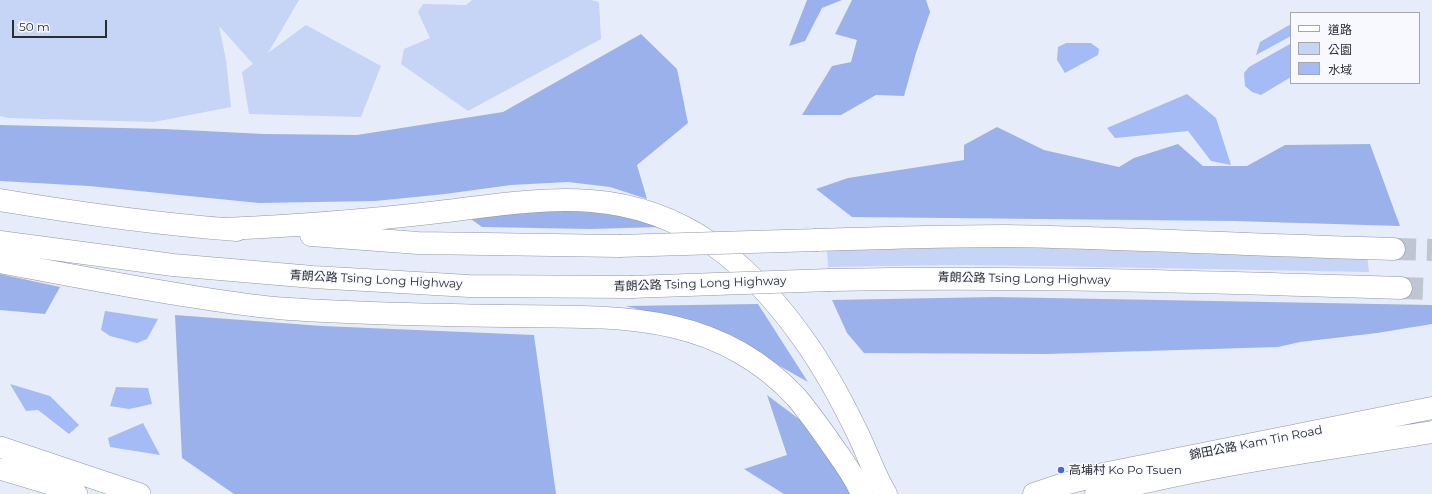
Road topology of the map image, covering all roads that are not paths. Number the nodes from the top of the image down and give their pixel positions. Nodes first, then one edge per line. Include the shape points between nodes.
1 (0, 200) edge
2 (223, 229) junction
3 (0, 242) edge
4 (1394, 249) tunnel mouth
5 (0, 262) edge
6 (1401, 288) tunnel mouth
7 (1432, 408) edge
8 (1432, 432) edge
9 (0, 447) edge
10 (0, 469) edge
11 (884, 492) edge
12 (77, 494) edge
13 (140, 494) edge
14 (862, 494) edge
15 (1034, 494) edge
16 (1096, 494) edge

1 - 2 main road
2 - 4 main road, bridge via 418,243 619,246 1007,236
2 - 11 main road via 387,218 568,200 611,203 666,219 714,244 751,275 772,299 802,337 819,364 857,432
3 - 6 main road, 青朗公路 Tsing Long Highway, bridge via 173,265 313,277 469,286 631,287 830,280 1044,278
5 - 14 main road via 157,291 266,307 355,312 611,317 658,322 701,334 736,350 779,381 810,414
7 - 15 main road, 錦田公路 Kam Tin Road via 1103,474
8 - 16 main road, 錦田公路 Kam Tin Road via 1200,471
9 - 13 main road
10 - 12 main road

